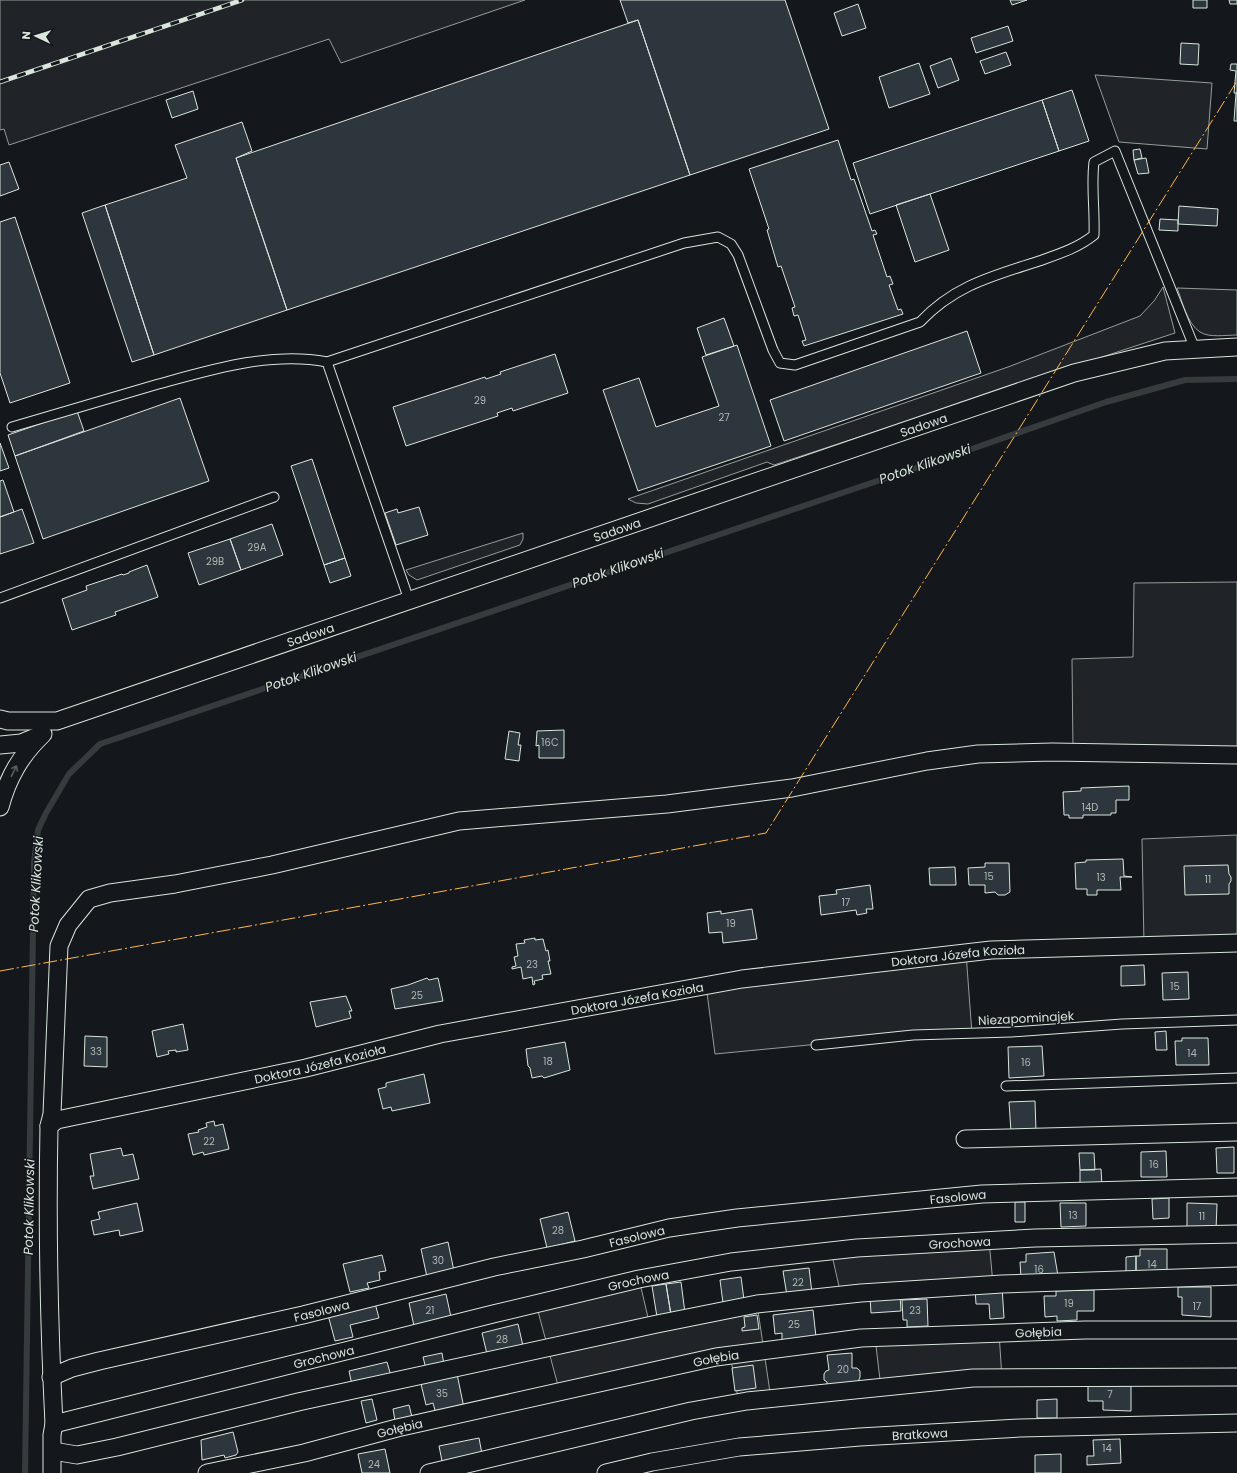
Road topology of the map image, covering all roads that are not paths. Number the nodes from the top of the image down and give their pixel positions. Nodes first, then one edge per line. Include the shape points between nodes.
1 (1237, 347) edge
2 (1195, 349) junction
3 (327, 362) junction
4 (12, 427) dead end
5 (274, 497) dead end
6 (0, 598) edge
7 (409, 600) junction
8 (57, 721) junction
9 (3, 722) edge
10 (43, 734) junction
11 (0, 745) edge
12 (1237, 755) edge
13 (0, 807) edge
14 (1237, 943) edge
15 (1237, 1020) edge
16 (816, 1045) dead end
17 (1237, 1078) edge
18 (1006, 1086) dead end
19 (49, 1126) junction
20 (1237, 1132) edge
21 (965, 1139) dead end
22 (1237, 1187) edge
23 (1237, 1234) edge
24 (1237, 1276) edge
25 (1237, 1330) edge
26 (1237, 1377) edge
27 (51, 1378) junction
28 (1237, 1423) edge
29 (54, 1424) junction
30 (53, 1451) junction
31 (52, 1473) edge
32 (207, 1473) edge
33 (429, 1473) edge
34 (606, 1473) edge

1 - 2 street, Sadowa
2 - 3 lane via 1115,151 1094,162 1091,185 1095,218 1094,235 1084,243 961,289 935,306 920,322 795,366 780,363 738,255 731,244 718,237 684,243
2 - 7 street, Sadowa via 1165,350 1074,373
3 - 4 lane via 307,358 263,360 209,370
3 - 7 lane
5 - 6 lane
7 - 8 street, Sadowa
8 - 9 street, Sadowa
8 - 10 street
10 - 11 street via 21,743
13 -> 10 street via 5,788 16,765
12 - 19 street via 1052,752 978,754 927,761 792,788 666,804 459,821 272,866 175,884 110,892 89,898 68,925 59,946 52,1114
14 - 19 street, Doktora Józefa Kozioła via 991,950 742,979 440,1034 235,1084 56,1120
15 - 16 lane, Niezapominajek via 913,1036
17 - 18 lane
19 - 27 street via 47,1224
20 - 21 street
22 - 27 street, Fasolowa via 982,1194 737,1218 669,1228 99,1361 72,1368
23 - 29 street, Grochowa via 1035,1238 857,1248 731,1262 639,1279 500,1312
24 - 30 street via 861,1292 757,1304 298,1402 117,1447 77,1454
25 - 32 street, Gołębia via 1085,1330 861,1338 716,1357 397,1428 304,1453
26 - 33 street via 973,1378 747,1401 691,1411
27 - 29 street
28 - 34 street, Bratkowa via 1020,1428 860,1437 739,1447
29 - 30 street
30 - 31 street

